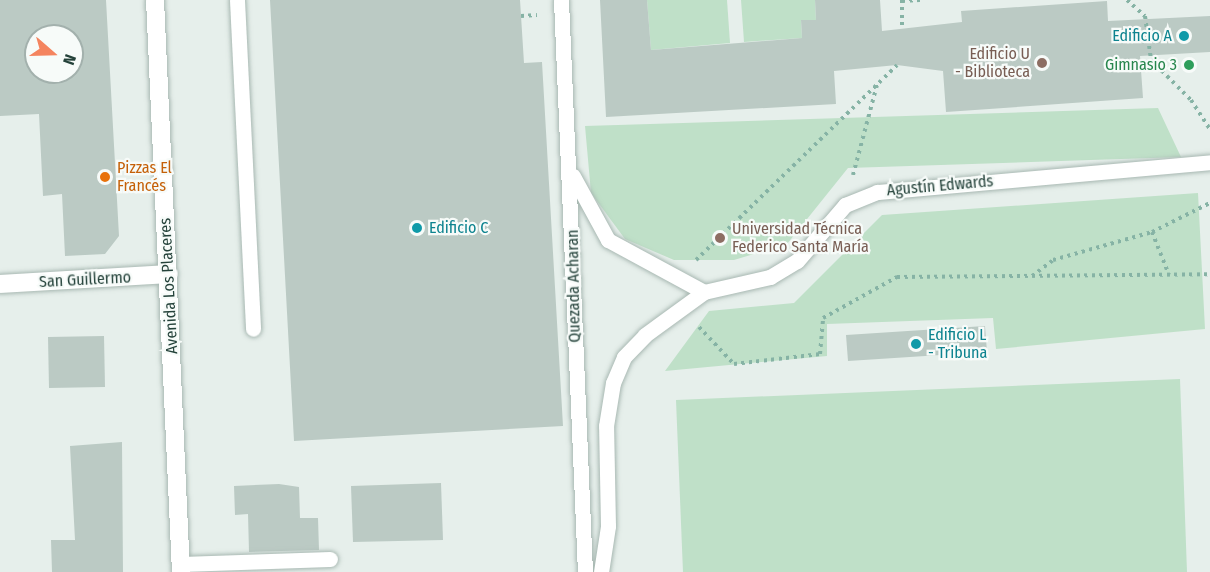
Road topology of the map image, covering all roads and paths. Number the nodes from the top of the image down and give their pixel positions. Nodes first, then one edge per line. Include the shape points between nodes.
1 (155, 0) edge
2 (237, 0) edge
3 (561, 0) edge
4 (924, 0) edge
5 (1127, 0) edge
6 (902, 1) edge
7 (902, 28) dead end
8 (897, 65) dead end
9 (878, 81) junction
10 (1210, 129) edge
11 (1210, 162) edge
12 (573, 176) junction
13 (1210, 203) edge
14 (845, 205) junction
15 (1152, 232) junction
16 (169, 274) junction
17 (1210, 274) edge
18 (1168, 275) junction
19 (1032, 276) junction
20 (676, 279) junction
21 (0, 284) edge
22 (704, 292) junction
23 (680, 306) junction
24 (253, 329) dead end
25 (330, 559) dead end
26 (181, 568) edge
27 (585, 572) edge
28 (601, 572) edge

1 - 16 main road, Avenida Los Placeres
2 - 24 lane
3 - 12 lane, Quezada Acharan
4 - 6 path
5 - 10 path via 1145,16 1151,60 1191,100
6 - 7 path
8 - 9 path
9 - 14 path
9 - 20 path
11 - 14 lane, Agustín Edwards via 941,183 877,192
12 - 20 lane via 608,240
12 - 27 lane, Quezada Acharan
13 - 15 path
14 - 22 lane, Agustín Edwards via 797,261 770,277
15 - 18 path
15 - 19 path via 1053,260
16 - 21 main road, San Guillermo
16 - 26 main road, Avenida Los Placeres
17 - 18 path
18 - 19 path
19 - 23 path via 897,277 823,318 820,354 734,364
20 - 22 lane
22 - 23 lane, Agustín Edwards
23 - 28 lane, Agustín Edwards via 624,357 613,383 606,426 608,526
25 - 26 lane

